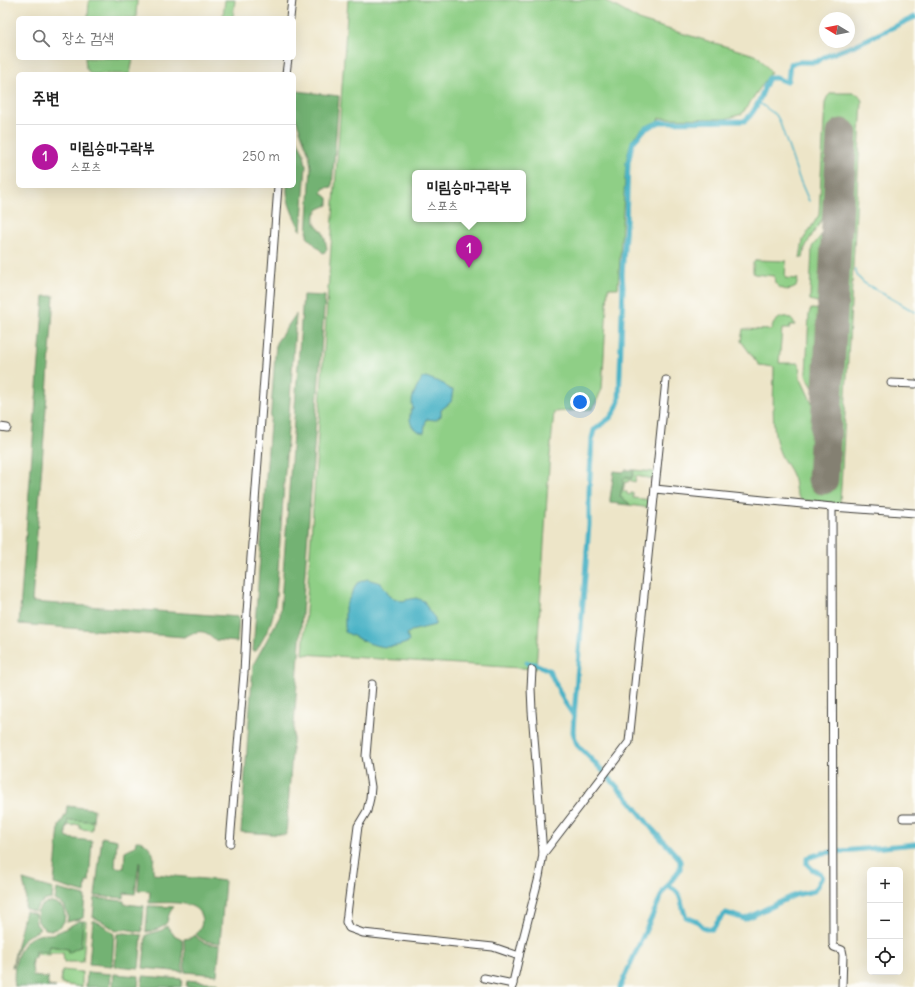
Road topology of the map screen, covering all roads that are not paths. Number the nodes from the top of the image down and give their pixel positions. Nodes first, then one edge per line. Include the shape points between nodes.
1 (292, 0) edge
2 (290, 16) edge
3 (288, 60) edge
4 (286, 72) edge
5 (278, 188) edge
6 (666, 380) dead end
7 (891, 383) dead end
8 (915, 384) edge
9 (655, 489) junction
10 (832, 507) junction
11 (915, 513) edge
12 (532, 670) dead end
13 (372, 684) dead end
14 (903, 818) dead end
15 (915, 818) edge
16 (230, 843) dead end
17 (543, 854) junction
18 (519, 956) junction
19 (484, 978) dead end
20 (512, 985) edge
21 (842, 987) edge

1 - 2 street
3 - 4 street
5 - 16 street
6 - 9 street
7 - 8 street
9 - 10 street
9 - 17 street via 629,742
10 - 11 street
10 - 21 street via 832,944 842,950
12 - 17 street via 532,711
13 - 18 street via 366,756 372,787 367,811 358,826 346,922 348,928 363,933 493,947
14 - 15 street
17 - 18 street
18 - 20 street
19 - 20 street

